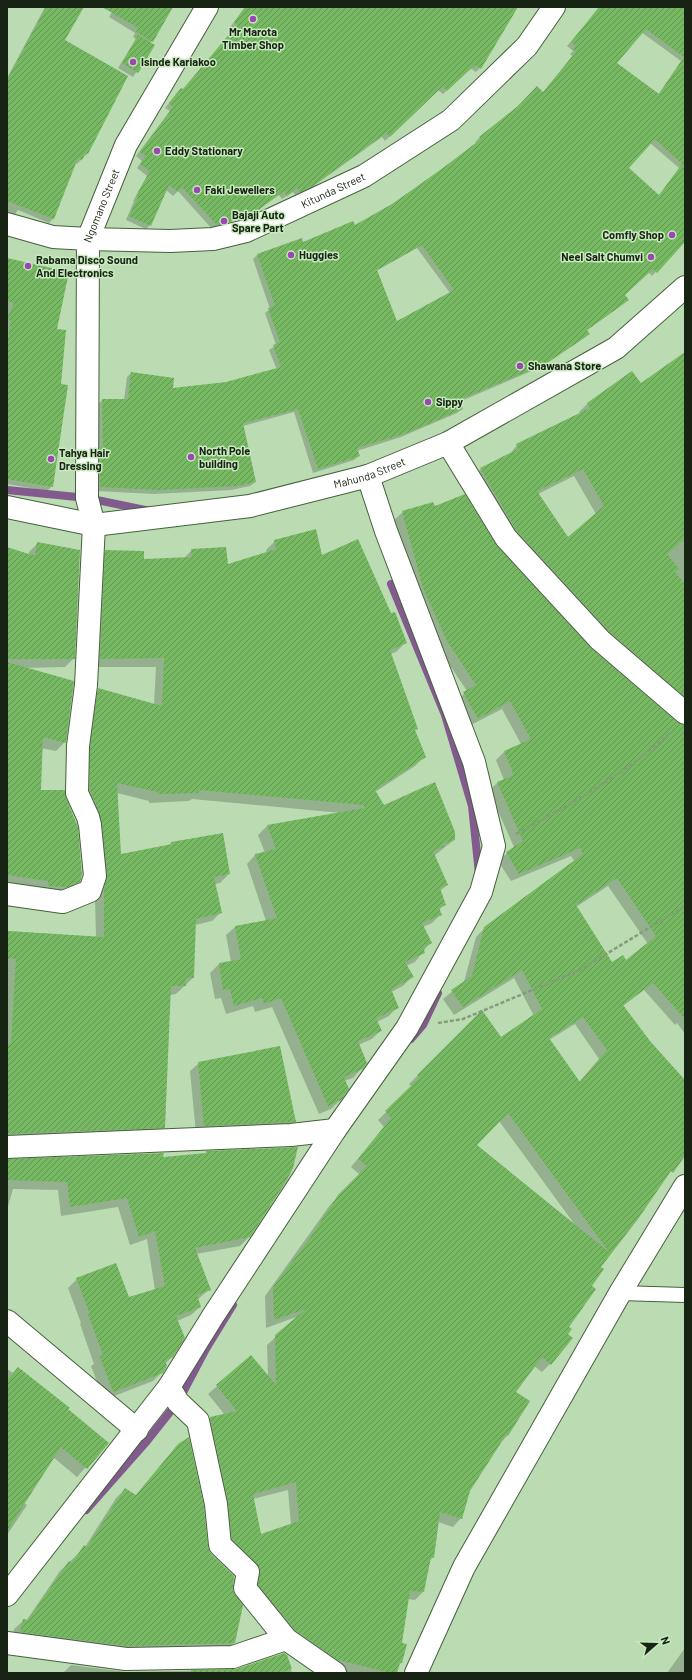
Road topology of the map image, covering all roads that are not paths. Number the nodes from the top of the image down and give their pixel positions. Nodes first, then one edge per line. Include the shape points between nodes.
1 (207, 7) edge
2 (554, 7) edge
3 (7, 224) edge
4 (88, 239) junction
5 (685, 286) edge
6 (448, 443) junction
7 (368, 476) junction
8 (7, 507) edge
9 (94, 524) junction
10 (680, 720) edge
11 (7, 894) edge
12 (336, 1130) junction
13 (7, 1147) edge
14 (685, 1186) edge
15 (620, 1293) junction
16 (685, 1295) edge
17 (7, 1321) edge
18 (169, 1387) junction
19 (137, 1430) junction
20 (7, 1595) edge
21 (286, 1639) junction
22 (7, 1642) edge
23 (335, 1673) edge
24 (416, 1673) edge

1 - 4 street, Ngomano Street via 126,145
2 - 4 street, Kitunda Street via 527,46 451,120 364,176 246,231 213,239
3 - 4 street, Kitunda Street via 53,237
4 - 9 street, Ngomano Street via 87,498
5 - 6 street, Mahunda Street via 616,348
6 - 7 street, Mahunda Street
6 - 10 street via 506,538 600,640
7 - 9 street, Mahunda Street via 250,506
7 - 12 street via 386,531 474,762 494,846 481,892 407,1028
8 - 9 street, Mahunda Street
9 - 11 street, Ngomano Street via 86,685 78,746 78,793 88,817 95,876 90,891 63,902
12 - 13 street via 291,1136
12 - 18 street
14 - 15 street
15 - 16 lane
15 - 24 street via 464,1567
17 - 19 street
18 - 19 street
18 - 21 street via 178,1402 198,1421 216,1504 220,1545 248,1572 245,1588
19 - 20 street
21 - 22 street via 233,1657 126,1659
21 - 23 street

